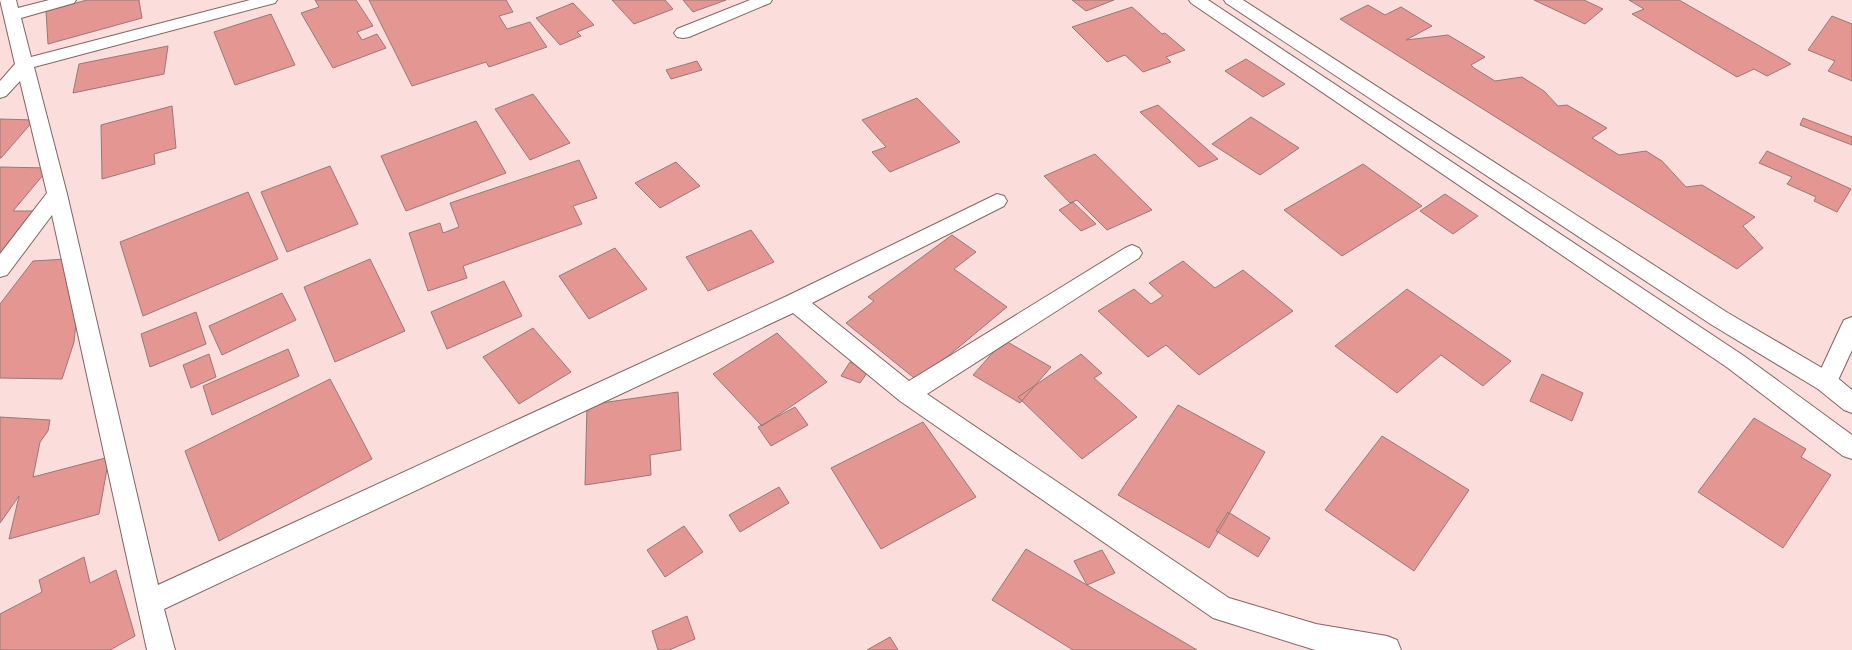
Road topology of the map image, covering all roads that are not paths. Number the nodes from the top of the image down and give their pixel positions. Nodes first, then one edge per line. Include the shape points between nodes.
1 (68, 0) edge
2 (269, 0) edge
3 (764, 0) edge
4 (1197, 0) edge
5 (1232, 0) edge
6 (9, 8) edge
7 (683, 33) dead end
8 (25, 64) junction
9 (0, 92) edge
10 (57, 194) junction
11 (996, 201) dead end
12 (1132, 253) dead end
13 (0, 269) edge
14 (794, 302) junction
15 (1852, 326) edge
16 (1826, 382) junction
17 (908, 394) junction
18 (1852, 403) edge
19 (1852, 449) edge
20 (149, 602) junction
21 (161, 650) edge
22 (1387, 650) edge

1 - 6 street
2 - 8 street
3 - 7 street
4 - 19 street via 1736,362
5 - 16 street via 1720,319
6 - 8 street
8 - 9 street
8 - 10 street
10 - 13 street
10 - 20 street
11 - 14 street
12 - 17 street
14 - 17 street
14 - 20 street
15 - 16 street
16 - 18 street
17 - 22 street via 1222,609 1316,637
20 - 21 street

